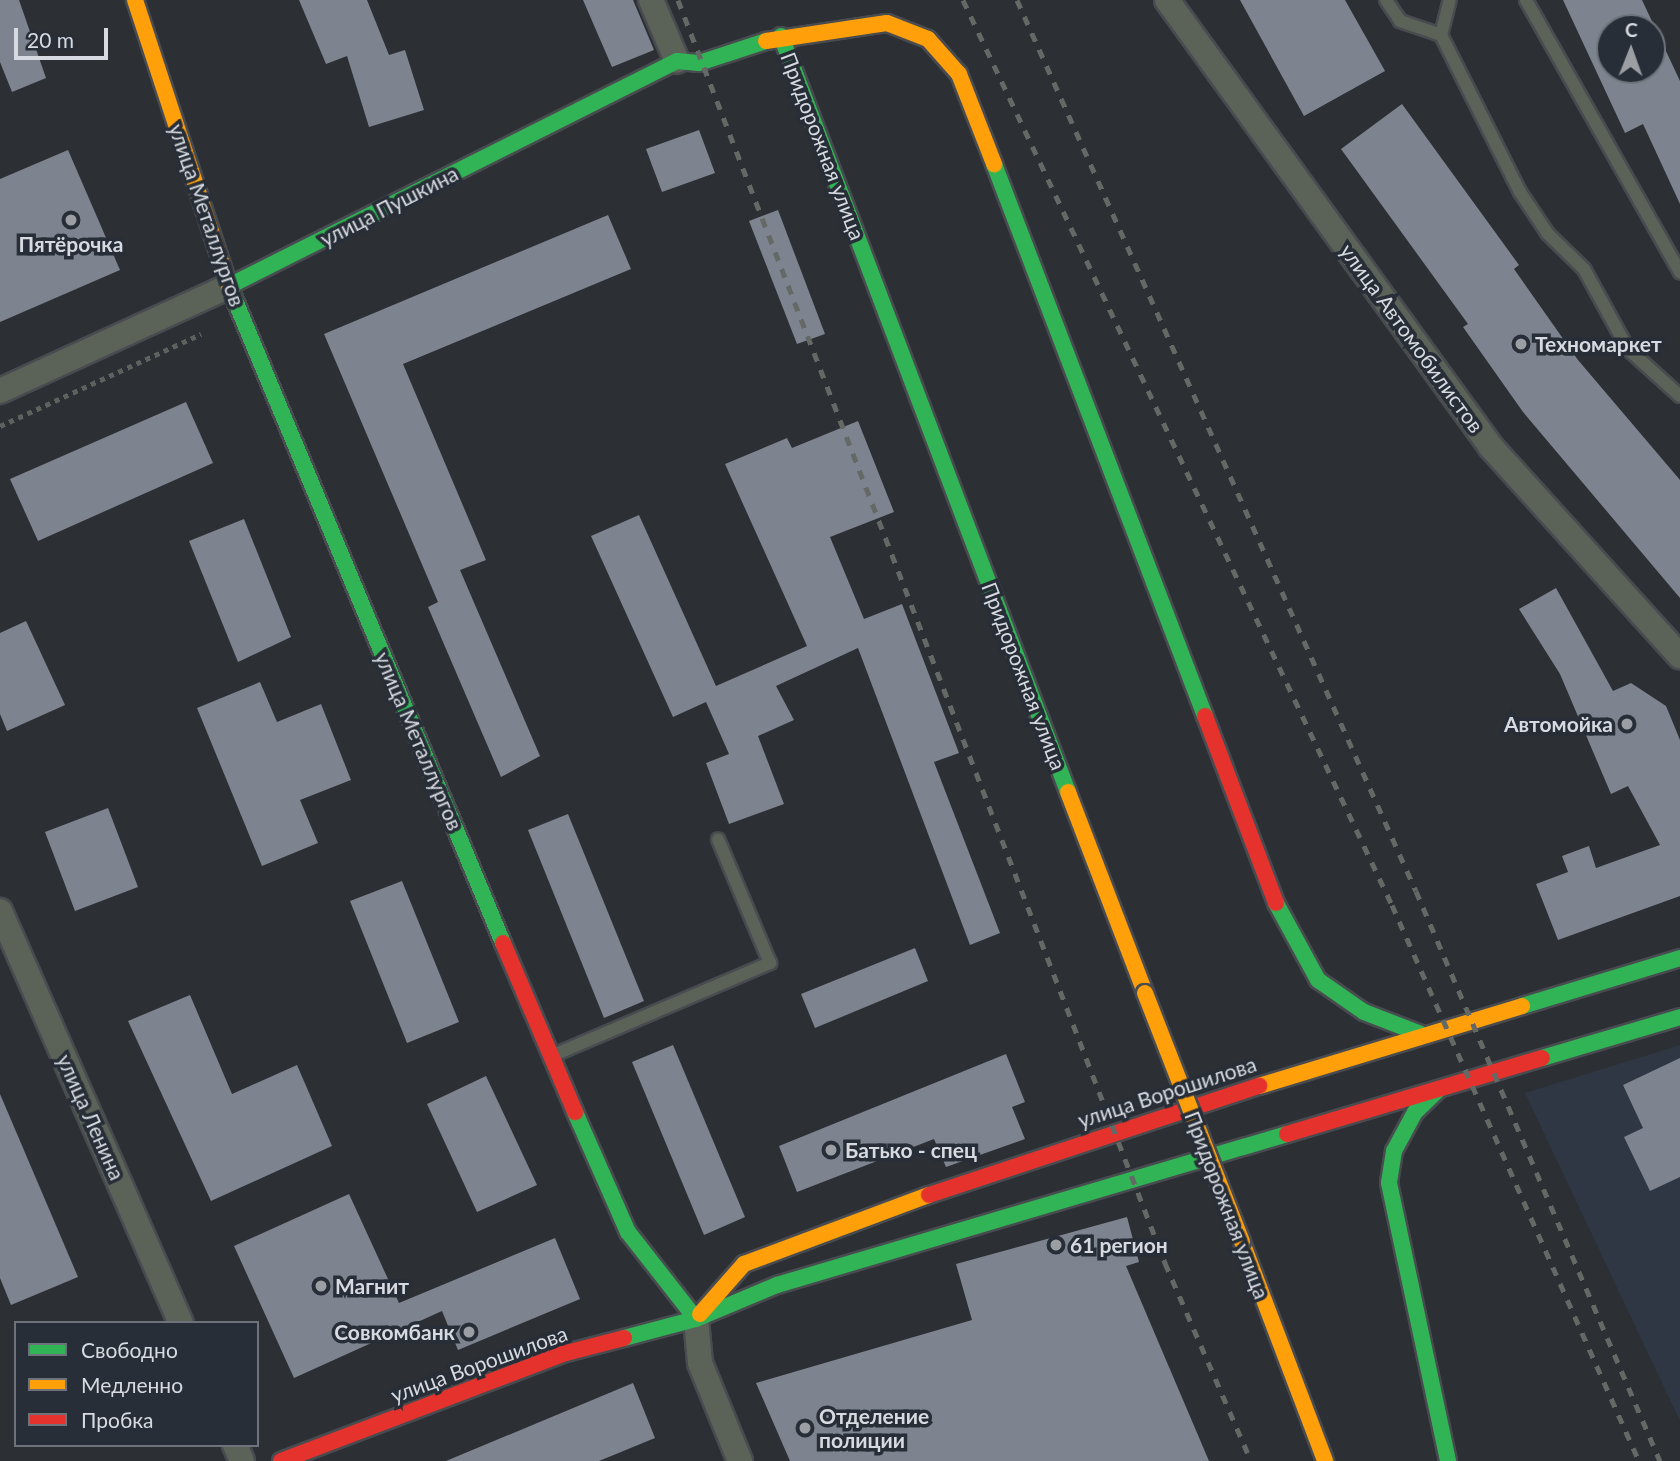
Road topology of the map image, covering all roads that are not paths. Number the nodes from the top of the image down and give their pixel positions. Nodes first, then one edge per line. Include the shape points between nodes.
1 (135, 0) edge
2 (651, 0) edge
3 (1167, 0) edge
4 (1386, 0) edge
5 (1450, 0) edge
6 (1526, 0) edge
7 (1441, 34) junction
8 (781, 36) junction
9 (677, 61) junction
10 (1680, 272) edge
11 (229, 286) junction
12 (0, 391) edge
13 (1680, 396) edge
14 (1680, 656) edge
15 (719, 839) dead end
16 (0, 911) edge
17 (1680, 958) edge
18 (1680, 1017) edge
19 (1421, 1034) junction
20 (551, 1057) junction
21 (1439, 1089) junction
22 (695, 1319) junction
23 (180, 1321) edge
24 (281, 1461) edge
25 (740, 1461) edge
26 (1325, 1461) edge
27 (1448, 1461) edge

1 - 11 main road, улица Металлургов
2 - 9 street
3 - 14 street, улица Автомобилистов via 1491,447
4 - 7 lane via 1400,21
5 - 7 lane
6 - 10 lane
7 - 13 lane via 1520,192 1548,234 1584,269 1628,349
8 - 9 main road, улица Пушкина via 699,63
8 - 19 main road, Придорожная улица via 887,23 928,39 959,74 1287,932 1318,980 1364,1012
8 - 26 main road, Придорожная улица, bridge
9 - 11 main road, улица Пушкина
11 - 12 street, улица Пушкина
11 - 20 main road, улица Металлургов
15 - 20 lane via 770,963
16 - 23 street, улица Ленина
17 - 19 main road, улица Ворошилова
18 - 21 main road, улица Ворошилова
19 - 22 main road, улица Ворошилова via 777,1247 744,1264
20 - 22 main road, улица Металлургов via 628,1232
21 - 22 main road, улица Ворошилова via 777,1285
21 - 27 main road via 1415,1112 1394,1152 1389,1183
22 - 24 main road, улица Ворошилова via 566,1353
22 - 25 street via 700,1363

